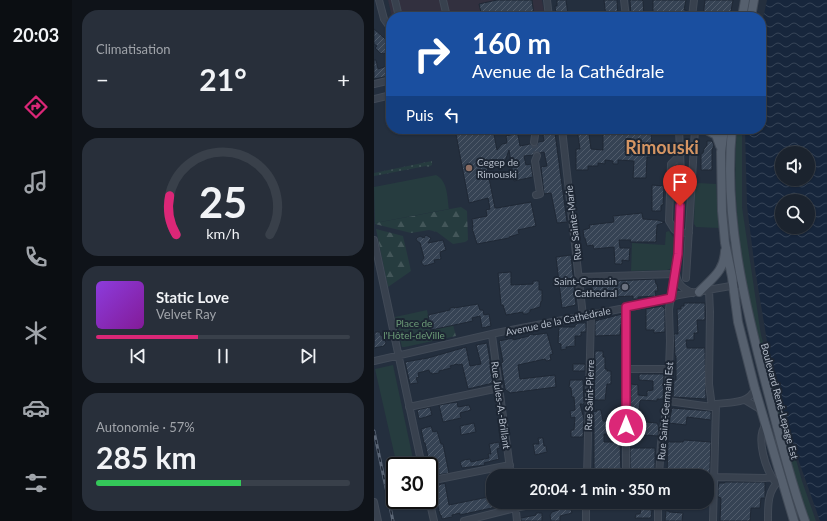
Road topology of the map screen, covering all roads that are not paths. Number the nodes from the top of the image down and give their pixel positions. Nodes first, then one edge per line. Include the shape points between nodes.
1 (379, 0) edge
2 (395, 0) edge
3 (443, 0) edge
4 (547, 0) edge
5 (624, 0) edge
6 (694, 0) edge
7 (745, 0) edge
8 (754, 0) edge
9 (398, 12) edge
10 (446, 12) edge
11 (548, 12) edge
12 (625, 12) edge
13 (693, 12) edge
14 (743, 12) edge
15 (752, 12) edge
16 (386, 22) edge
17 (386, 81) edge
18 (374, 84) edge
19 (386, 96) edge
20 (374, 98) edge
21 (535, 134) edge
22 (563, 134) edge
23 (679, 134) edge
24 (695, 134) edge
25 (714, 134) edge
26 (723, 134) edge
27 (732, 134) edge
28 (534, 142) tunnel mouth
29 (721, 152) junction
30 (681, 154) junction
31 (537, 156) tunnel mouth
32 (536, 195) dead end
33 (678, 232) junction
34 (689, 233) junction
35 (374, 240) edge
36 (725, 242) junction
37 (676, 267) junction
38 (675, 274) junction
39 (579, 277) junction
40 (686, 278) dead end
41 (742, 284) junction
42 (733, 286) junction
43 (709, 290) junction
44 (696, 292) junction
45 (671, 298) junction
46 (626, 307) junction
47 (591, 314) junction
48 (583, 316) junction
49 (492, 334) junction
50 (398, 356) junction
51 (374, 361) edge
52 (626, 369) junction
53 (670, 369) junction
54 (499, 388) junction
55 (754, 389) junction
56 (745, 400) junction
57 (668, 401) junction
58 (714, 406) junction
59 (409, 408) junction
60 (760, 409) junction
61 (766, 424) junction
62 (420, 457) edge
63 (510, 465) junction
64 (510, 469) edge
65 (586, 469) edge
66 (626, 469) edge
67 (659, 469) edge
68 (714, 469) edge
69 (714, 477) edge
70 (772, 477) junction
71 (438, 479) edge
72 (779, 480) junction
73 (374, 502) edge
74 (431, 509) edge
75 (502, 509) edge
76 (516, 509) edge
77 (586, 509) edge
78 (658, 509) edge
79 (713, 509) edge
80 (378, 521) edge
81 (434, 521) edge
82 (464, 521) edge
83 (517, 521) edge
84 (586, 521) edge
85 (658, 521) edge
86 (713, 521) edge
87 (768, 521) edge
88 (794, 521) edge
89 (805, 521) edge

1 - 16 street
2 - 9 street
3 - 10 street
4 - 11 street
5 - 12 street
6 - 13 street
7 - 14 main road
8 - 15 main road
17 - 18 street
19 - 20 street
21 - 28 street
22 - 39 street, Rue Sainte-Marie
23 - 30 street
24 - 34 street
25 - 29 main road
26 - 29 main road
27 - 41 main road, Boulevard René-Lepage Est via 730,177
29 - 36 main road
30 - 33 street
30 - 33 street via 671,164 669,213 669,221
31 - 32 street via 535,161 540,194
33 - 34 street
33 - 37 street
34 - 40 street
35 - 50 street
36 - 42 main road, Boulevard René-Lepage Est
36 - 44 main road via 724,256 718,273
37 - 38 street, Rue Saint-Germain Est
37 - 44 street via 680,286
38 - 39 street
38 - 45 street, Rue Saint-Germain Est
39 - 48 street, Rue Sainte-Marie
41 - 42 street, Avenue de la Cathédrale
41 - 89 main road, Boulevard René-Lepage Est via 780,440
42 - 43 street, Avenue de la Cathédrale
42 - 55 main road, Boulevard René-Lepage Est via 738,322
43 - 44 street, Avenue de la Cathédrale
43 - 58 street via 709,384
44 - 45 street, Avenue de la Cathédrale
45 - 46 street, Avenue de la Cathédrale
45 - 53 street, Rue Saint-Germain Est
46 - 47 street, Avenue de la Cathédrale
46 - 52 street
47 - 48 street, Avenue de la Cathédrale
47 - 65 street, Rue Saint-Pierre
48 - 49 street, Avenue de la Cathédrale
49 - 50 street, Avenue de la Cathédrale
49 - 54 street, Rue Jules-A.-Brillant
50 - 51 street, Avenue de la Cathédrale
50 - 59 street
52 - 53 street
52 - 66 street
53 - 57 street, Rue Saint-Germain Est
54 - 59 street
54 - 63 street, Rue Jules-A.-Brillant
55 - 56 street via 751,396
55 - 60 main road, Boulevard René-Lepage Est
56 - 58 street
56 - 60 street
57 - 58 street
57 - 67 street, Rue Saint-Germain Est
58 - 68 street
59 - 62 street
60 - 61 main road, Boulevard René-Lepage Est
61 - 70 street via 760,444
61 - 72 main road, Boulevard René-Lepage Est
63 - 64 street, Rue Jules-A.-Brillant
63 - 71 street
69 - 70 street
70 - 72 street
72 - 87 street via 769,499
72 - 88 main road, Boulevard René-Lepage Est
73 - 80 street
74 - 81 street
75 - 82 street
76 - 83 street
77 - 84 street
78 - 85 street
79 - 86 street

